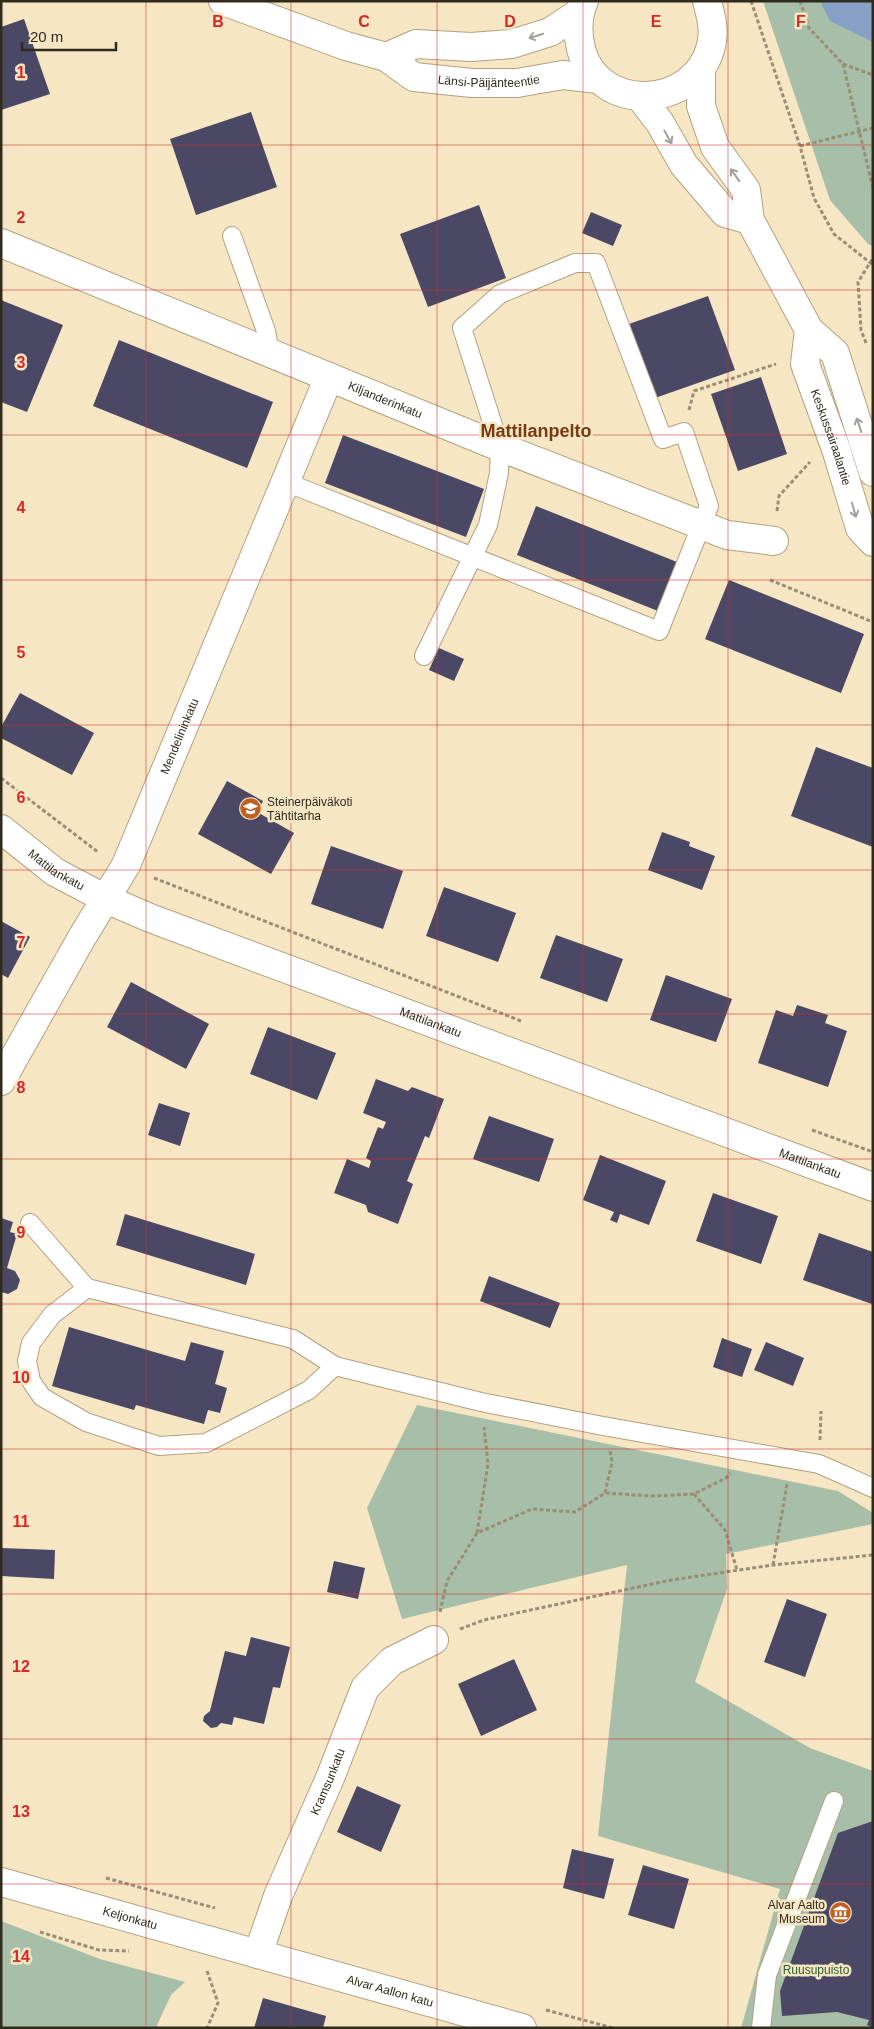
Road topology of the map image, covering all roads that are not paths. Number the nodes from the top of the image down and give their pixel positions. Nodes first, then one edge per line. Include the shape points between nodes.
1 (222, 1) edge
2 (707, 1) edge
3 (582, 7) edge
4 (386, 57) junction
5 (701, 68) junction
6 (598, 79) junction
7 (641, 98) junction
8 (750, 220) junction
9 (232, 236) dead end
10 (1, 243) edge
11 (809, 330) junction
12 (270, 353) junction
13 (329, 377) junction
14 (500, 446) junction
15 (873, 472) edge
16 (285, 482) junction
17 (701, 525) junction
18 (774, 541) road end
19 (873, 542) edge
20 (473, 557) junction
21 (424, 656) dead end
22 (1, 830) edge
23 (106, 899) junction
24 (1, 1081) edge
25 (873, 1187) edge
26 (30, 1222) dead end
27 (87, 1288) junction
28 (335, 1366) junction
29 (873, 1488) edge
30 (434, 1640) road end
31 (834, 1801) dead end
32 (1, 1882) edge
33 (258, 1954) junction
34 (522, 2028) edge
35 (761, 2028) edge

1 - 4 street, Länsi-Päijänteentie via 346,46
2 - 5 street via 712,23 711,46
3 -> 4 street via 550,32 512,44 470,47 416,44
3 - 6 street via 578,37 584,60
4 - 6 street, Länsi-Päijänteentie via 414,76 472,83 516,83 563,75
5 - 7 street via 685,85 664,95
8 -> 5 street via 746,190 715,147 701,106
6 - 7 street via 617,92
7 -> 8 street via 684,165 724,213
8 - 11 street
9 - 12 lane via 266,331
10 - 12 street, Kiljanderinkatu
15 -> 11 street via 835,354
11 -> 19 street, Keskussairaalantie via 805,364 860,528
12 - 13 street, Kiljanderinkatu
13 - 14 street, Kiljanderinkatu
13 - 16 street, Mendelininkatu
14 - 17 street, Kiljanderinkatu
14 - 17 lane via 462,328 500,294 574,263 596,263 663,439 684,432 709,506
14 - 20 lane via 500,473 488,525
16 - 20 lane
16 - 23 street, Mendelininkatu via 126,865
17 - 18 street, Kiljanderinkatu via 727,535
17 - 20 lane via 659,631
20 - 21 lane
22 - 23 street, Mattilankatu via 55,872
23 - 24 street, Mendelininkatu
23 - 25 street, Mattilankatu
26 - 27 lane
27 - 28 lane via 293,1339
27 - 28 lane via 52,1315 31,1343 27,1361 31,1381 42,1397 86,1422 159,1446 206,1443 309,1390
28 - 29 lane via 482,1402 819,1464
30 - 33 street, Kramsunkatu via 392,1661 365,1688 278,1896
31 - 35 lane via 767,1975
32 - 33 street, Keljonkatu
33 - 34 street, Alvar Aallon katu

